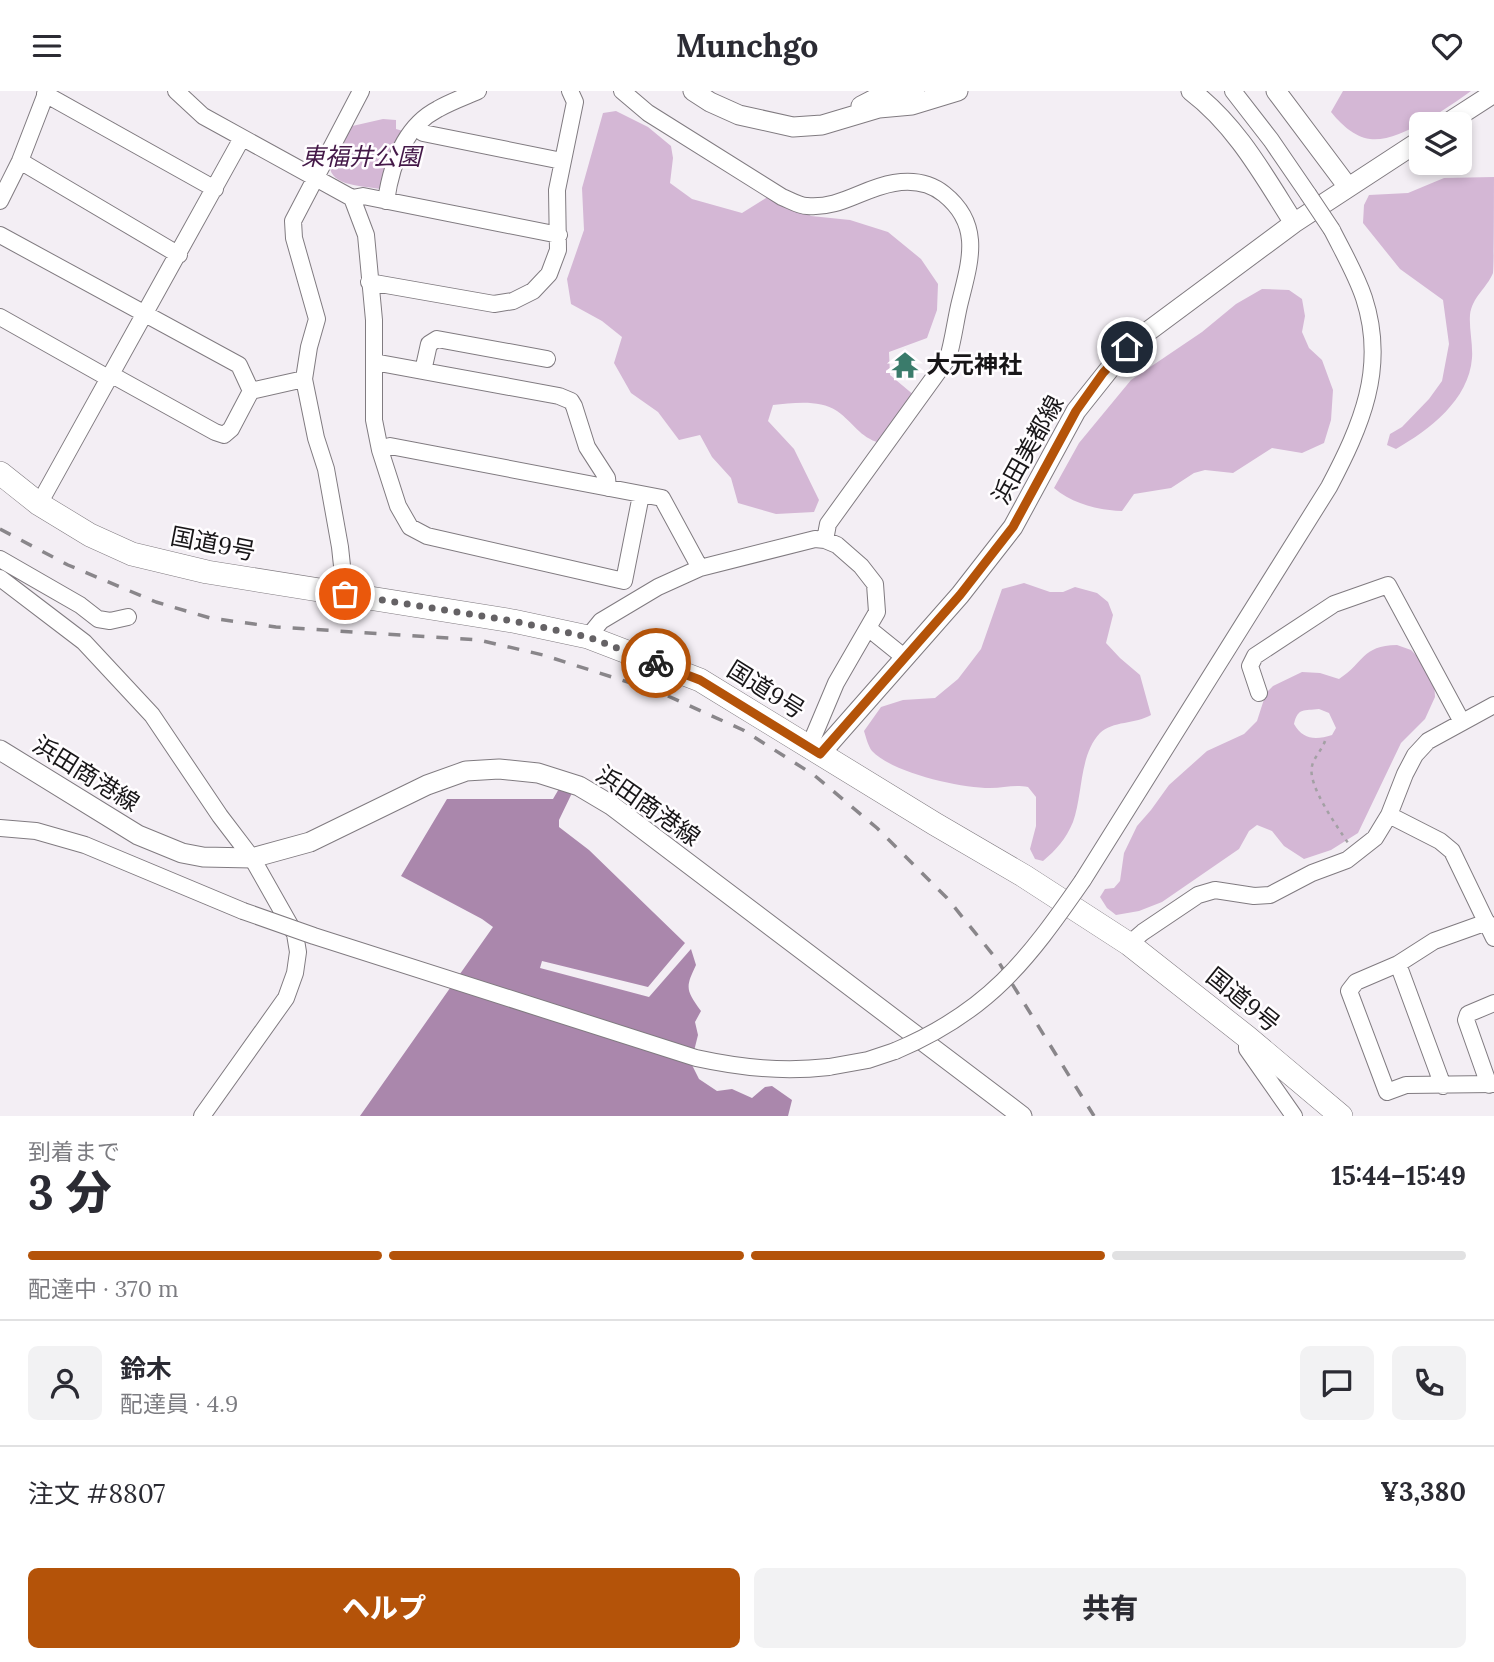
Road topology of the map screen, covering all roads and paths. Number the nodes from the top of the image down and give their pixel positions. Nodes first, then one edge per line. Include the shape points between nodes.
1 (176, 91) edge
2 (361, 91) edge
3 (478, 91) edge
4 (570, 91) edge
5 (622, 91) edge
6 (693, 91) edge
7 (890, 91) edge
8 (916, 91) edge
9 (958, 91) edge
10 (1191, 91) edge
11 (1233, 91) edge
12 (1276, 91) edge
13 (46, 92) edge
14 (1494, 93) edge
15 (879, 109) junction
16 (1465, 112) edge
17 (822, 125) junction
18 (416, 127) junction
19 (243, 138) junction
20 (1409, 148) edge
21 (20, 161) junction
22 (562, 161) junction
23 (315, 178) junction
24 (1348, 187) junction
25 (215, 189) junction
26 (352, 198) junction
27 (0, 201) edge
28 (386, 201) junction
29 (1294, 223) junction
30 (0, 235) edge
31 (559, 235) junction
32 (179, 255) junction
33 (369, 282) junction
34 (146, 313) junction
35 (0, 317) edge
36 (547, 359) dead end
37 (374, 362) junction
38 (423, 371) junction
39 (111, 377) junction
40 (304, 379) junction
41 (251, 391) junction
42 (380, 450) junction
43 (0, 473) edge
44 (608, 488) junction
45 (641, 495) junction
46 (39, 504) junction
47 (825, 540) junction
48 (0, 559) edge
49 (699, 568) junction
50 (0, 578) edge
51 (345, 594) junction
52 (128, 617) dead end
53 (868, 628) junction
54 (588, 637) junction
55 (904, 657) junction
56 (1259, 693) dead end
57 (1494, 705) edge
58 (1462, 722) junction
59 (1325, 741) dead end
60 (0, 750) edge
61 (814, 750) junction
62 (1389, 815) junction
63 (0, 828) edge
64 (1354, 855) junction
65 (252, 858) junction
66 (1487, 922) junction
67 (1494, 938) edge
68 (1129, 944) junction
69 (1398, 964) junction
70 (1494, 1003) edge
71 (1247, 1037) junction
72 (1492, 1085) edge
73 (1443, 1086) junction
74 (201, 1116) edge
75 (1022, 1116) edge
76 (1294, 1116) edge
77 (1341, 1116) edge

1 - 19 street via 204,116
2 - 23 street
3 - 18 street via 435,110
4 - 22 street via 575,102
5 - 47 street via 648,114 805,207 835,205 891,183 912,181 940,191 962,212 971,255 948,358 828,524
6 - 17 main road via 740,115 769,123
7 - 17 main road
8 - 15 street
9 - 15 main road
10 - 29 main road via 1230,127
11 - 63 street, bridge via 1332,230 1357,280 1371,334 1372,378 1366,403 1329,487 1083,880 1021,964 960,1017 895,1051 829,1067 761,1070 696,1058 314,936 85,845 37,831
12 - 24 main road
13 - 21 street
13 - 25 street
14 - 16 main road
15 - 17 main road
18 - 22 street via 423,133
18 - 28 street via 400,146
19 - 23 street
19 - 25 street
20 - 24 main road, 浜田美都線
21 - 27 street
21 - 32 street
22 - 31 street via 557,190
23 - 26 street
23 - 40 street via 293,221 317,319
24 - 29 main road, 浜田美都線
25 - 32 street
26 - 28 street
26 - 33 street via 366,235
28 - 31 street
29 - 55 main road, 浜田美都線 via 1127,347 1103,373 1076,411 1013,527
30 - 34 street
31 - 33 street via 549,274 533,291 513,301 494,304
32 - 34 street
33 - 37 street
34 - 39 street
34 - 41 street via 239,365
35 - 39 street
36 - 38 street via 437,339 429,344
37 - 38 street
37 - 42 street via 374,420
38 - 44 street via 559,395 570,401
39 - 41 street via 220,435 231,429
39 - 46 street
40 - 41 street
40 - 51 street via 326,469
42 - 44 street via 390,446
42 - 45 street via 398,506 410,527 427,536 624,581
43 - 46 highway, 国道9号
44 - 45 street
45 - 49 street via 662,498
46 - 51 highway, 国道9号 via 132,554 207,572
47 - 49 street
47 - 53 street via 845,551 874,584 877,612
48 - 52 street via 98,619
49 - 54 street via 601,621
50 - 65 street via 84,642 122,680 152,715
51 - 54 highway, 国道9号
53 - 55 street
53 - 61 street via 836,683
54 - 61 highway, 国道9号 via 700,680
55 - 61 main road, 浜田美都線
56 - 58 street via 1250,666 1255,656 1334,604 1388,585
57 - 58 street
58 - 62 street via 1427,741 1415,755
59 - 64 path via 1312,763 1313,782
60 - 65 main road, 浜田商港線 via 163,846 203,857
61 - 68 highway, 国道9号
62 - 64 street via 1375,838
62 - 66 street via 1452,851
64 - 68 street via 1270,895 1215,890 1198,895
65 - 74 street via 295,934 295,973 286,998
65 - 75 main road, 浜田商港線 via 310,842 466,771 519,770 579,786 611,805
66 - 67 street
66 - 69 street via 1434,941
68 - 71 highway, 国道9号
69 - 73 street
69 - 73 street via 1356,982 1349,992 1387,1092 1406,1085
70 - 72 street via 1468,1014 1466,1020
71 - 76 street via 1247,1049
71 - 77 highway, 国道9号
72 - 73 street

